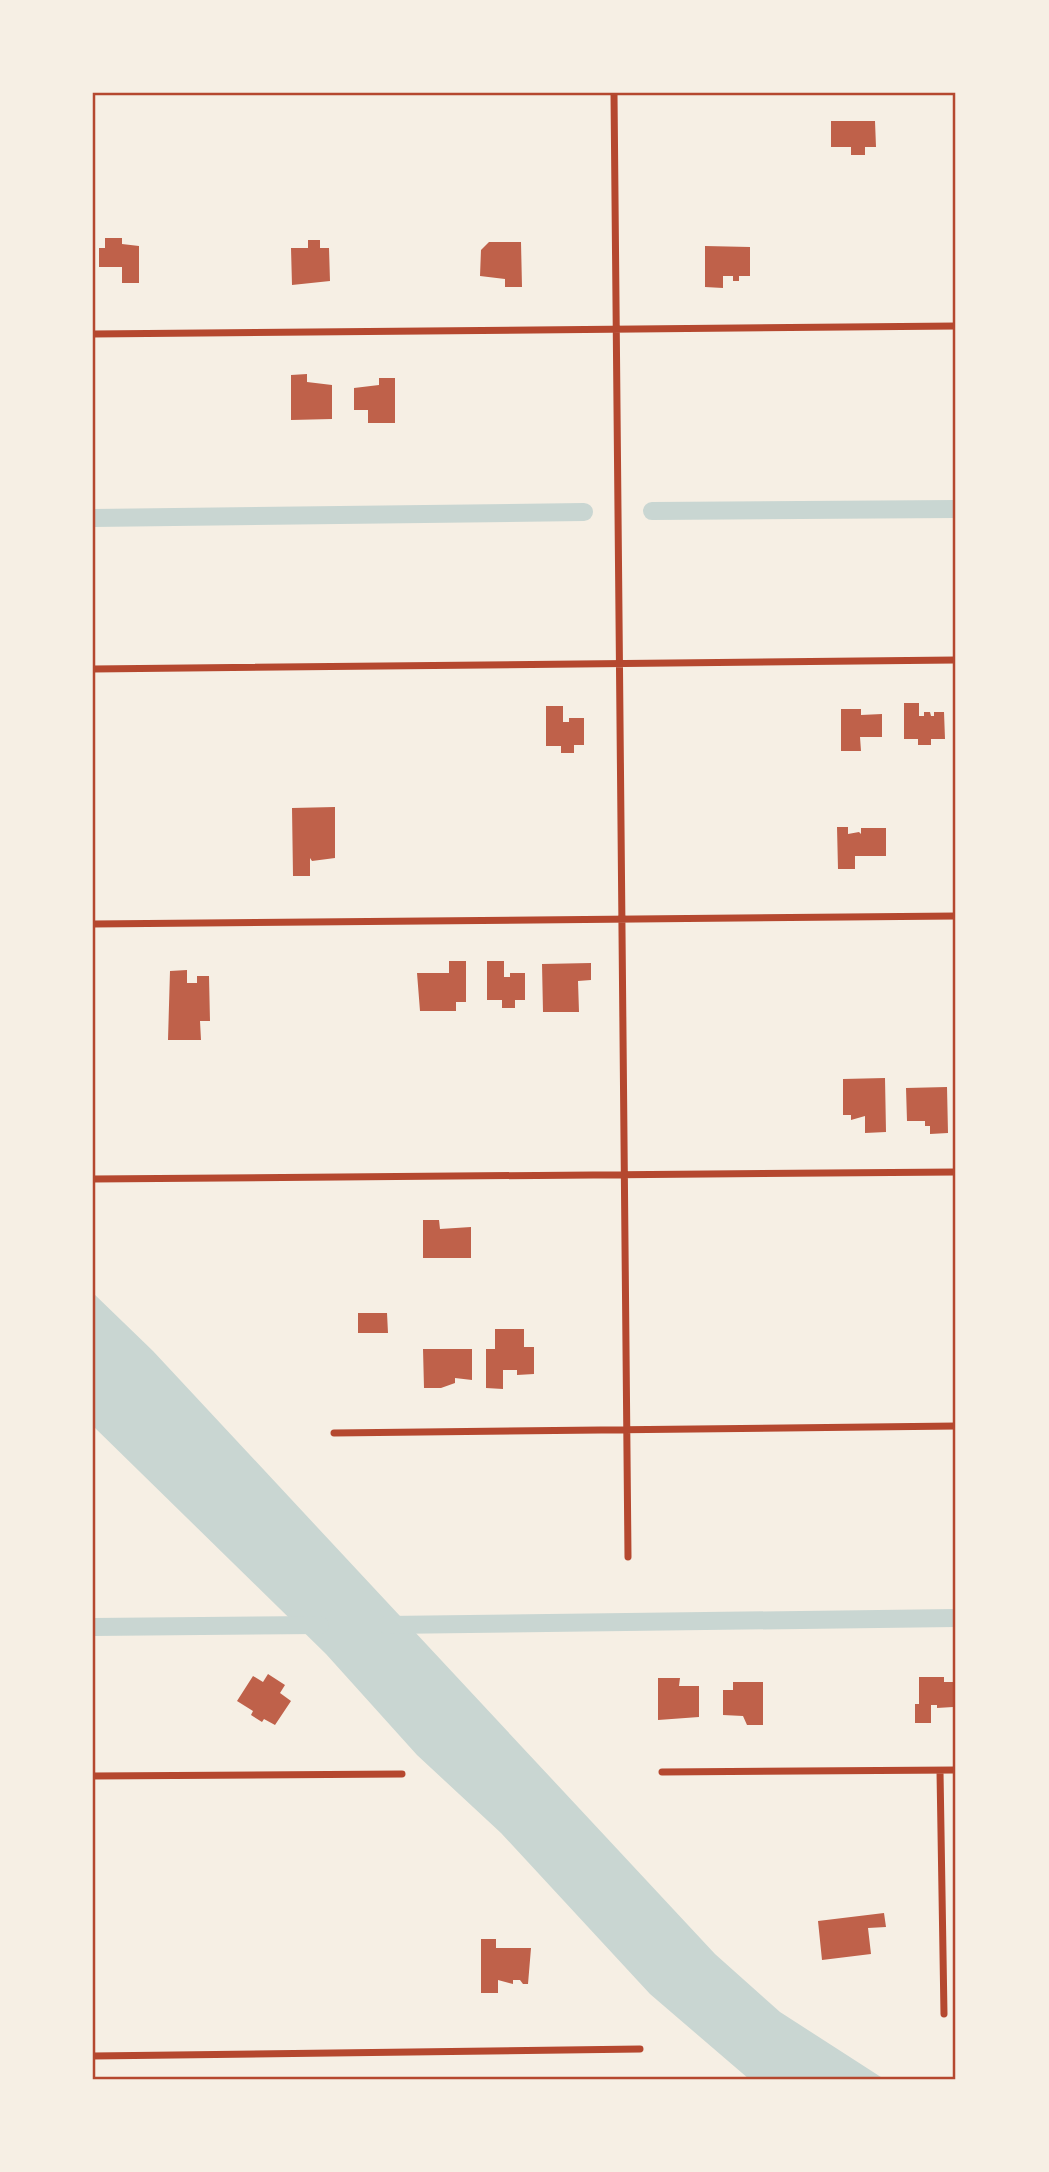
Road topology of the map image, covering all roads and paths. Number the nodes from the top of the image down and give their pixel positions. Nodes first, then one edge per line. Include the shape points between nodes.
1 (614, 93) edge
2 (956, 326) edge
3 (617, 329) junction
4 (93, 334) edge
5 (956, 660) edge
6 (618, 663) junction
7 (93, 668) edge
8 (956, 916) edge
9 (622, 919) junction
10 (93, 924) edge
11 (956, 1172) edge
12 (624, 1175) junction
13 (93, 1179) edge
14 (956, 1426) edge
15 (628, 1430) junction
16 (334, 1433) dead end
17 (628, 1557) dead end
18 (940, 1770) junction
19 (956, 1770) edge
20 (662, 1772) dead end
21 (402, 1774) dead end
22 (93, 1776) edge
23 (944, 2014) dead end
24 (640, 2049) dead end
25 (93, 2056) edge

1 - 3 street
2 - 3 street
3 - 4 street
3 - 6 street
5 - 6 street
6 - 7 street
6 - 9 street
8 - 9 street
9 - 10 street
9 - 12 street
11 - 12 street
12 - 13 street
12 - 15 street
14 - 15 street
15 - 16 street
15 - 17 street
18 - 19 street
18 - 20 street
18 - 23 street
21 - 22 street
24 - 25 street

